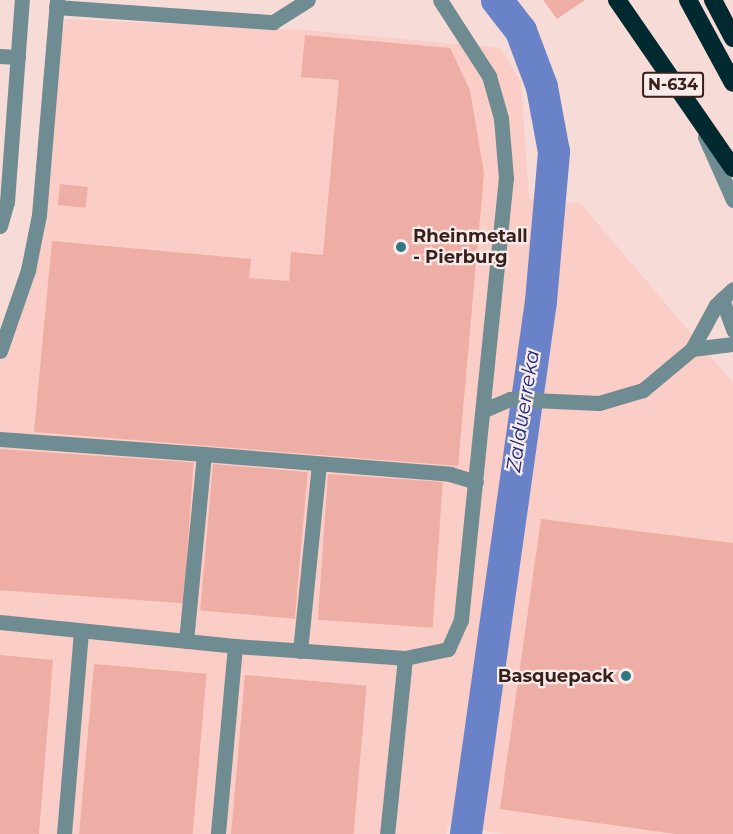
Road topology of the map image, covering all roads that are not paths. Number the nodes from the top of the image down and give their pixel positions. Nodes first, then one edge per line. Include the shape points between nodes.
1 (22, 0) edge
2 (308, 0) edge
3 (440, 0) edge
4 (617, 0) edge
5 (688, 0) edge
6 (713, 0) edge
7 (57, 4) edge
8 (733, 38) edge
9 (0, 56) edge
10 (18, 57) junction
11 (733, 83) edge
12 (698, 123) junction
13 (733, 168) edge
14 (733, 200) edge
15 (4, 202) edge
16 (0, 226) edge
17 (730, 292) edge
18 (733, 330) edge
19 (733, 344) edge
20 (692, 349) junction
21 (0, 351) edge
22 (484, 410) junction
23 (0, 439) edge
24 (204, 454) junction
25 (318, 464) junction
26 (476, 482) junction
27 (0, 622) edge
28 (81, 631) junction
29 (186, 641) junction
30 (235, 646) junction
31 (300, 651) junction
32 (405, 658) junction
33 (64, 834) edge
34 (218, 834) edge
35 (387, 834) edge

1 - 10 street
2 - 7 street via 273,22
3 - 22 street via 489,76 501,118 506,178
4 - 12 highway, N-634
5 - 11 highway
6 - 8 highway
7 - 21 street via 39,215 28,270
9 - 10 street
10 - 15 street
12 - 13 highway, N-634
12 - 14 street
15 - 16 street
17 - 18 street
17 - 20 street
19 - 20 street
20 - 22 street via 642,390 599,403 510,399
22 - 26 street
23 - 24 street
24 - 25 street
24 - 29 street
25 - 26 street via 450,474
25 - 31 street
26 - 32 street via 461,620 447,649
27 - 28 street
28 - 29 street
28 - 33 street
29 - 30 street
30 - 31 street
30 - 34 street
31 - 32 street
32 - 35 street

